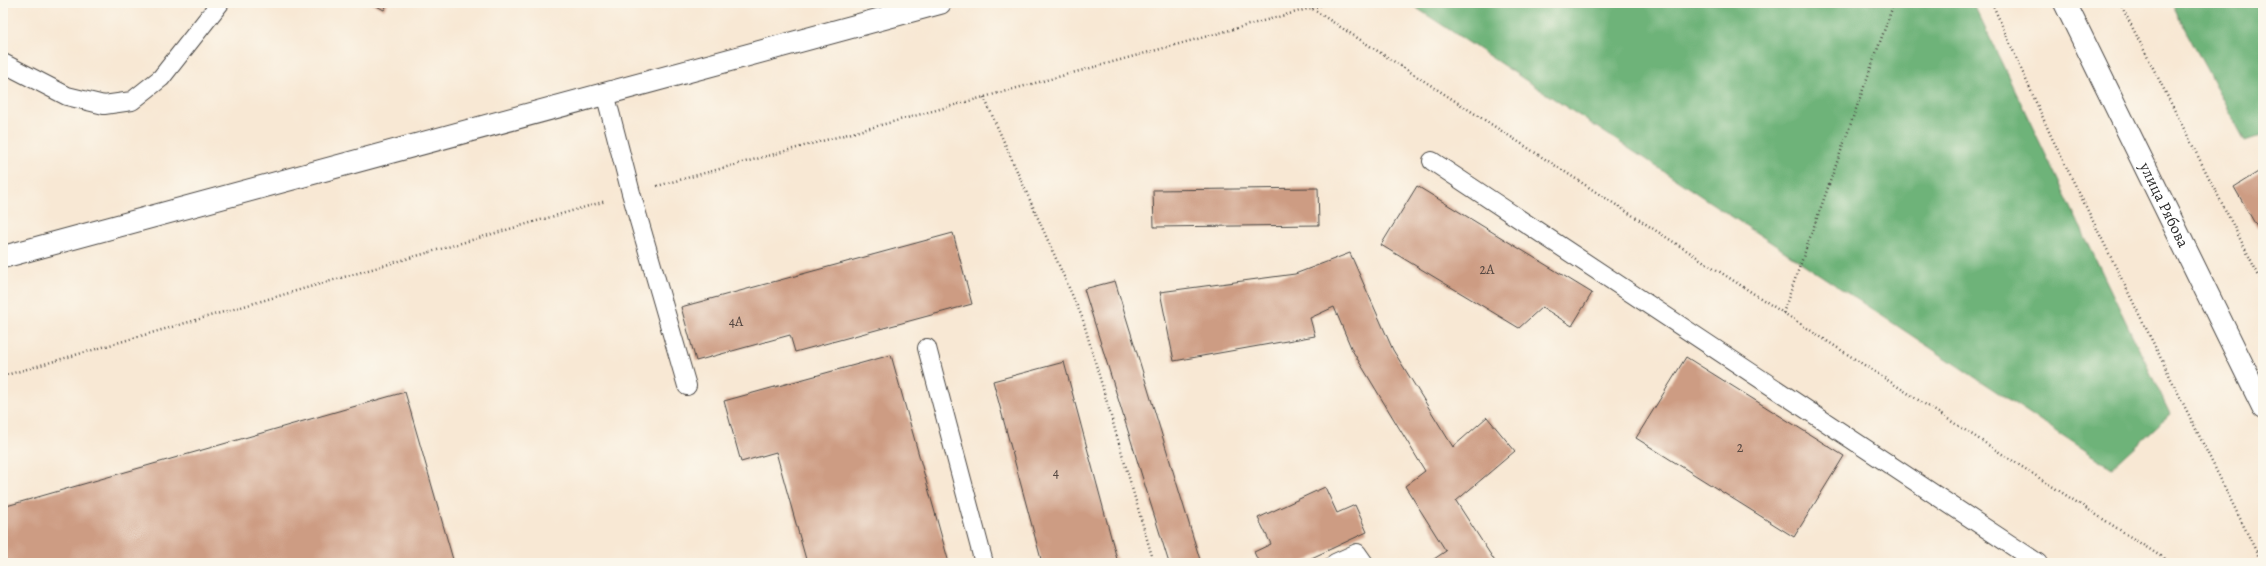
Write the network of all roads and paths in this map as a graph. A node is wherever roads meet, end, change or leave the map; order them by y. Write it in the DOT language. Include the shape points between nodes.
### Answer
graph roads {
  1 [pos="220,3"];
  2 [pos="940,3"];
  3 [pos="1328,3"];
  4 [pos="1894,3"];
  5 [pos="1992,3"];
  6 [pos="2065,3"];
  7 [pos="2120,3"];
  8 [pos="1311,8"];
  9 [pos="3,63"];
  10 [pos="605,93"];
  11 [pos="984,97"];
  12 [pos="1432,161"];
  13 [pos="631,193"];
  14 [pos="3,256"];
  15 [pos="2263,284"];
  16 [pos="1783,312"];
  17 [pos="927,348"];
  18 [pos="3,376"];
  19 [pos="688,386"];
  20 [pos="2263,407"];
  21 [pos="984,563"];
  22 [pos="1154,563"];
  23 [pos="1335,563"];
  24 [pos="1364,563"];
  25 [pos="2038,563"];
  26 [pos="2171,563"];
  27 [pos="2262,563"];
  1 -- 9 [label="lane" via="161,78 132,102 104,105 67,96"];
  2 -- 10 [label="street"];
  3 -- 8 [label="path"];
  4 -- 16 [label="path"];
  5 -- 27 [label="path" via="2050,136"];
  6 -- 20 [label="street, улица Рябова"];
  7 -- 15 [label="path"];
  8 -- 11 [label="path"];
  8 -- 16 [label="path"];
  10 -- 13 [label="lane"];
  10 -- 14 [label="street"];
  11 -- 13 [label="path"];
  11 -- 22 [label="path" via="1082,317"];
  12 -- 25 [label="lane"];
  13 -- 18 [label="path"];
  13 -- 19 [label="lane"];
  16 -- 26 [label="path"];
  17 -- 21 [label="lane"];
  23 -- 24 [label="lane" via="1357,553"];
}
